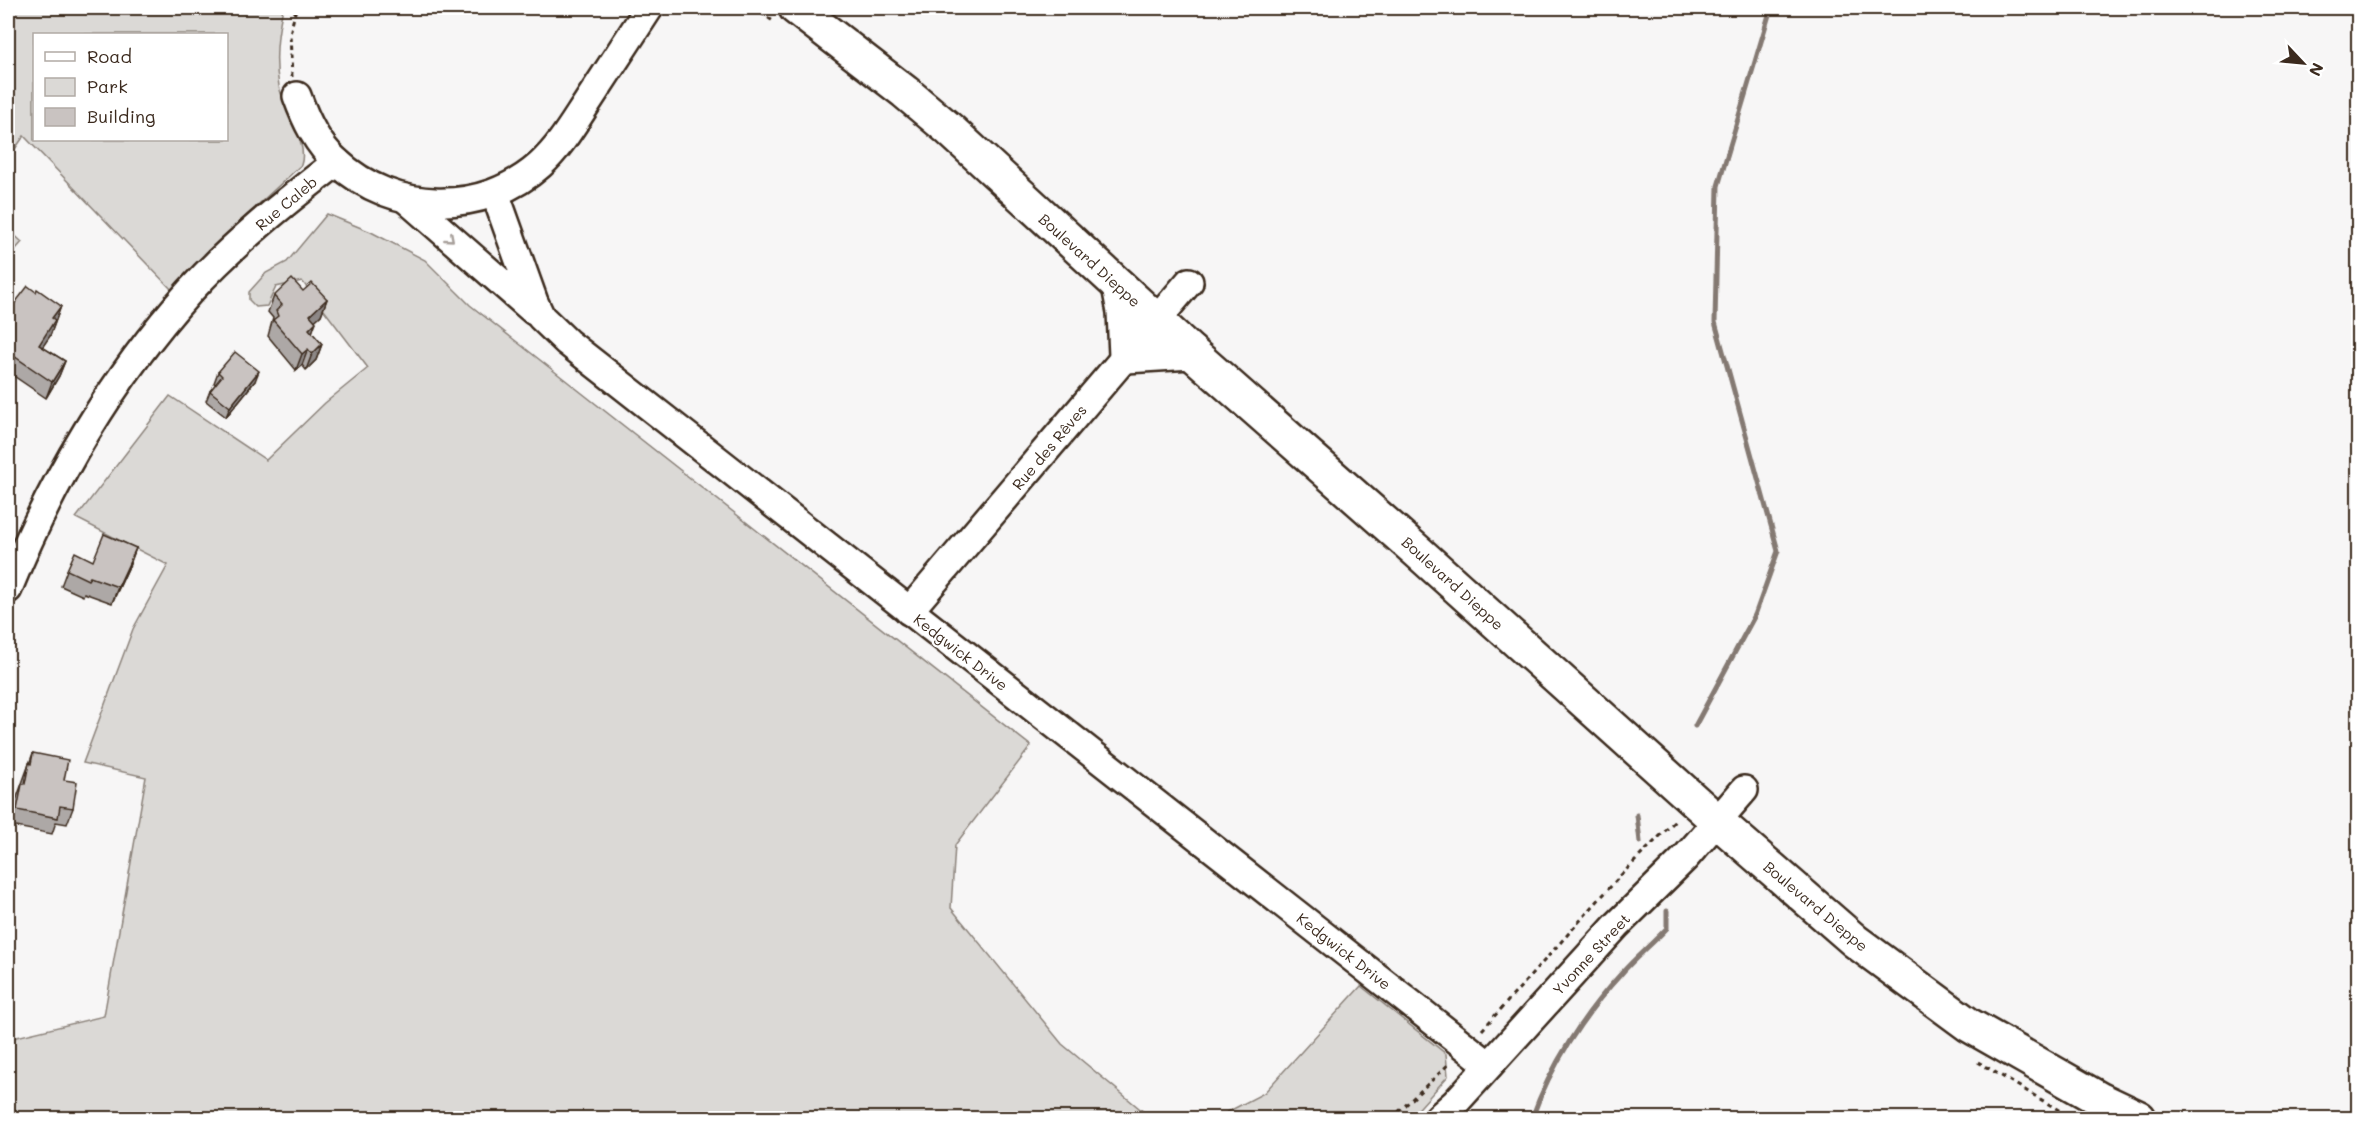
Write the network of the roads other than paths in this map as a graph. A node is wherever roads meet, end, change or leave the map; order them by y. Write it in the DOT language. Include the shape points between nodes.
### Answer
graph roads {
  1 [pos="649,8"];
  2 [pos="796,8"];
  3 [pos="297,96"];
  4 [pos="337,162"];
  5 [pos="495,192"];
  6 [pos="406,199"];
  7 [pos="1189,282"];
  8 [pos="1119,286"];
  9 [pos="541,317"];
  10 [pos="1157,320"];
  11 [pos="1191,352"];
  12 [pos="1126,356"];
  13 [pos="8,589"];
  14 [pos="909,611"];
  15 [pos="1744,789"];
  16 [pos="1717,821"];
  17 [pos="1488,1065"];
  18 [pos="1438,1119"];
  19 [pos="2139,1119"];
  1 -- 5 [label="street" via="557,146 526,177"];
  2 -- 8 [label="main road, Boulevard Dieppe" via="949,129"];
  3 -- 4 [label="street" via="314,135"];
  4 -- 6 [label="street" via="367,183"];
  4 -- 13 [label="street, Rue Caleb" via="245,238 190,291 148,343 68,464 31,534"];
  5 -- 6 [label="street" via="448,202"];
  5 -- 9 [label="street, Kedgwick Drive"];
  6 -- 9 [label="street, one-way"];
  7 -- 10 [label="street, Rue des Rêves"];
  8 -- 10 [label="main road, Boulevard Dieppe"];
  8 -- 12 [label="main road"];
  9 -- 14 [label="street, Kedgwick Drive" via="585,357"];
  10 -- 11 [label="main road, Boulevard Dieppe"];
  10 -- 12 [label="street, Rue des Rêves"];
  11 -- 12 [label="main road"];
  11 -- 16 [label="main road, Boulevard Dieppe"];
  12 -- 14 [label="street, Rue des Rêves"];
  14 -- 17 [label="street, Kedgwick Drive"];
  15 -- 16 [label="street, Yvonne Street"];
  16 -- 17 [label="street, Yvonne Street"];
  16 -- 19 [label="main road, Boulevard Dieppe" via="1855,941 1969,1025"];
  17 -- 18 [label="street, Yvonne Street"];
}
